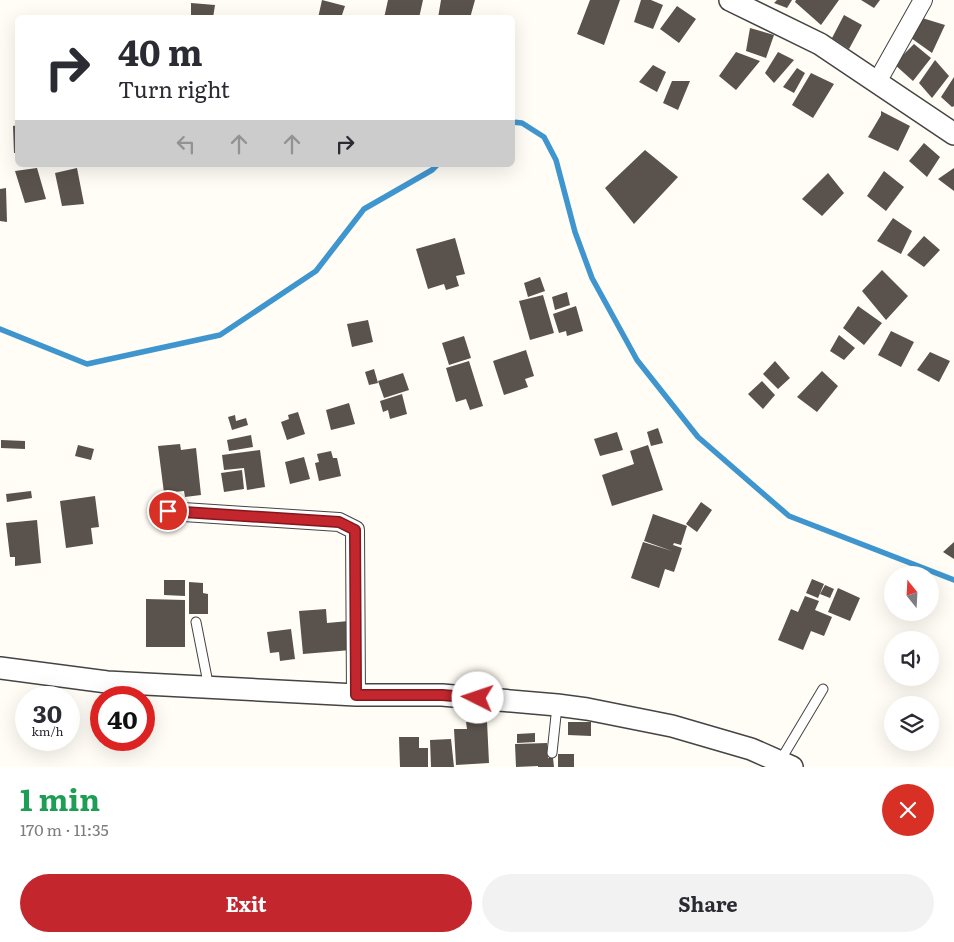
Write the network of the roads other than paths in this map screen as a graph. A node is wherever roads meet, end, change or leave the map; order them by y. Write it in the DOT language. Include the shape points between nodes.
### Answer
graph roads {
  1 [pos="730,0"];
  2 [pos="923,0"];
  3 [pos="877,82"];
  4 [pos="954,134"];
  5 [pos="168,511"];
  6 [pos="196,622"];
  7 [pos="0,668"];
  8 [pos="209,688"];
  9 [pos="823,689"];
  10 [pos="356,695"];
  11 [pos="557,705"];
  12 [pos="552,753"];
  13 [pos="786,764"];
  1 -- 3 [label="street" via="820,44"];
  2 -- 3 [label="street"];
  3 -- 4 [label="street"];
  5 -- 10 [label="street" via="339,522 355,530"];
  6 -- 8 [label="lane"];
  7 -- 8 [label="street" via="107,682"];
  8 -- 10 [label="street"];
  9 -- 13 [label="lane"];
  10 -- 11 [label="street" via="442,695"];
  11 -- 12 [label="lane"];
  11 -- 13 [label="street" via="672,726 751,749"];
}
